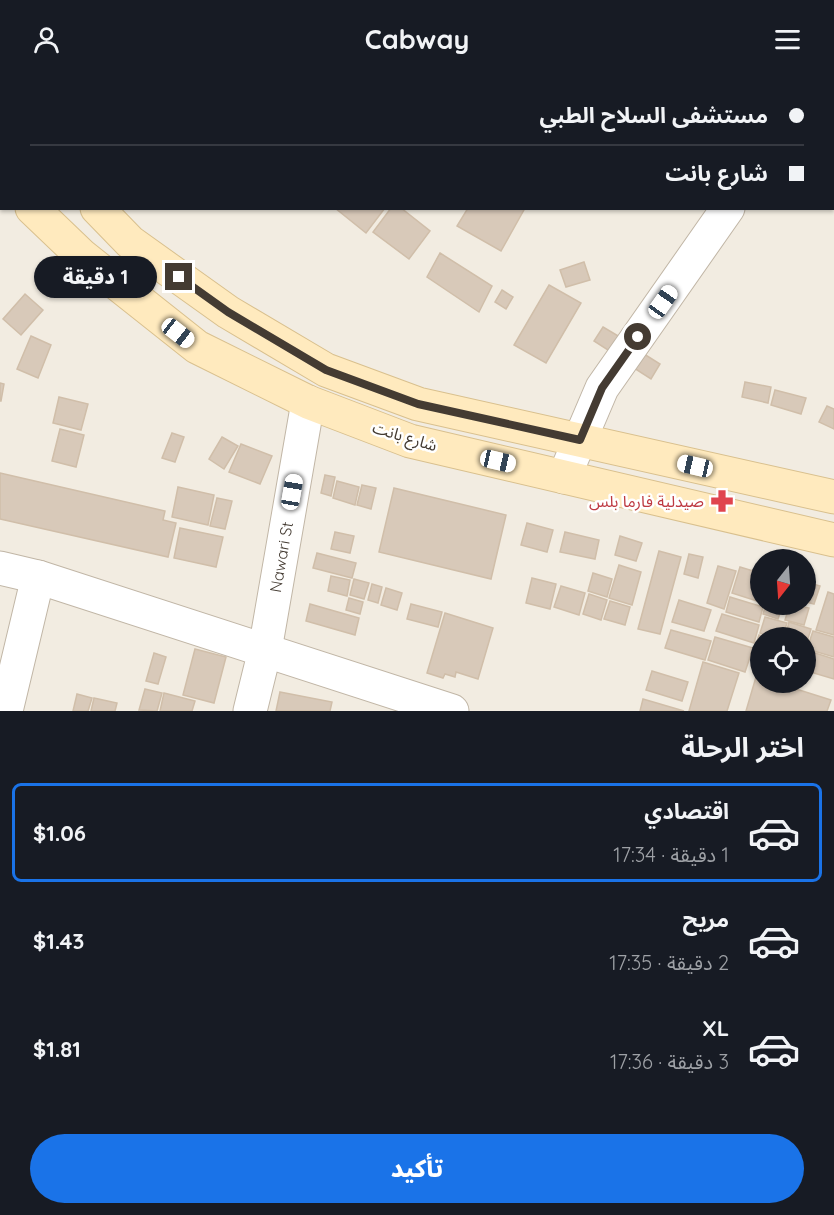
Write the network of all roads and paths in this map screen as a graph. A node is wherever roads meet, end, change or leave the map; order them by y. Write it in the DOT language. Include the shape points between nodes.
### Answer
graph roads {
  1 [pos="35,210"];
  2 [pos="99,210"];
  3 [pos="727,210"];
  4 [pos="308,402"];
  5 [pos="580,440"];
  6 [pos="564,477"];
  7 [pos="834,497"];
  8 [pos="834,540"];
  9 [pos="0,568"];
  10 [pos="39,577"];
  11 [pos="265,650"];
  12 [pos="6,711"];
  13 [pos="250,711"];
  14 [pos="452,711"];
  1 -- 4 [label="main road, شارع بانت" via="81,255 197,347"];
  2 -- 5 [label="main road, شارع بانت" via="130,242 219,305 326,370 418,404"];
  3 -- 5 [label="street" via="602,388"];
  4 -- 6 [label="main road, شارع بانت" via="410,441"];
  4 -- 11 [label="street, Nawari St"];
  5 -- 6 [label="street"];
  5 -- 7 [label="main road, شارع بانت"];
  6 -- 8 [label="main road, شارع بانت"];
  9 -- 10 [label="street"];
  10 -- 11 [label="street"];
  10 -- 12 [label="street"];
  11 -- 13 [label="street, Nawari St"];
  11 -- 14 [label="street"];
}
